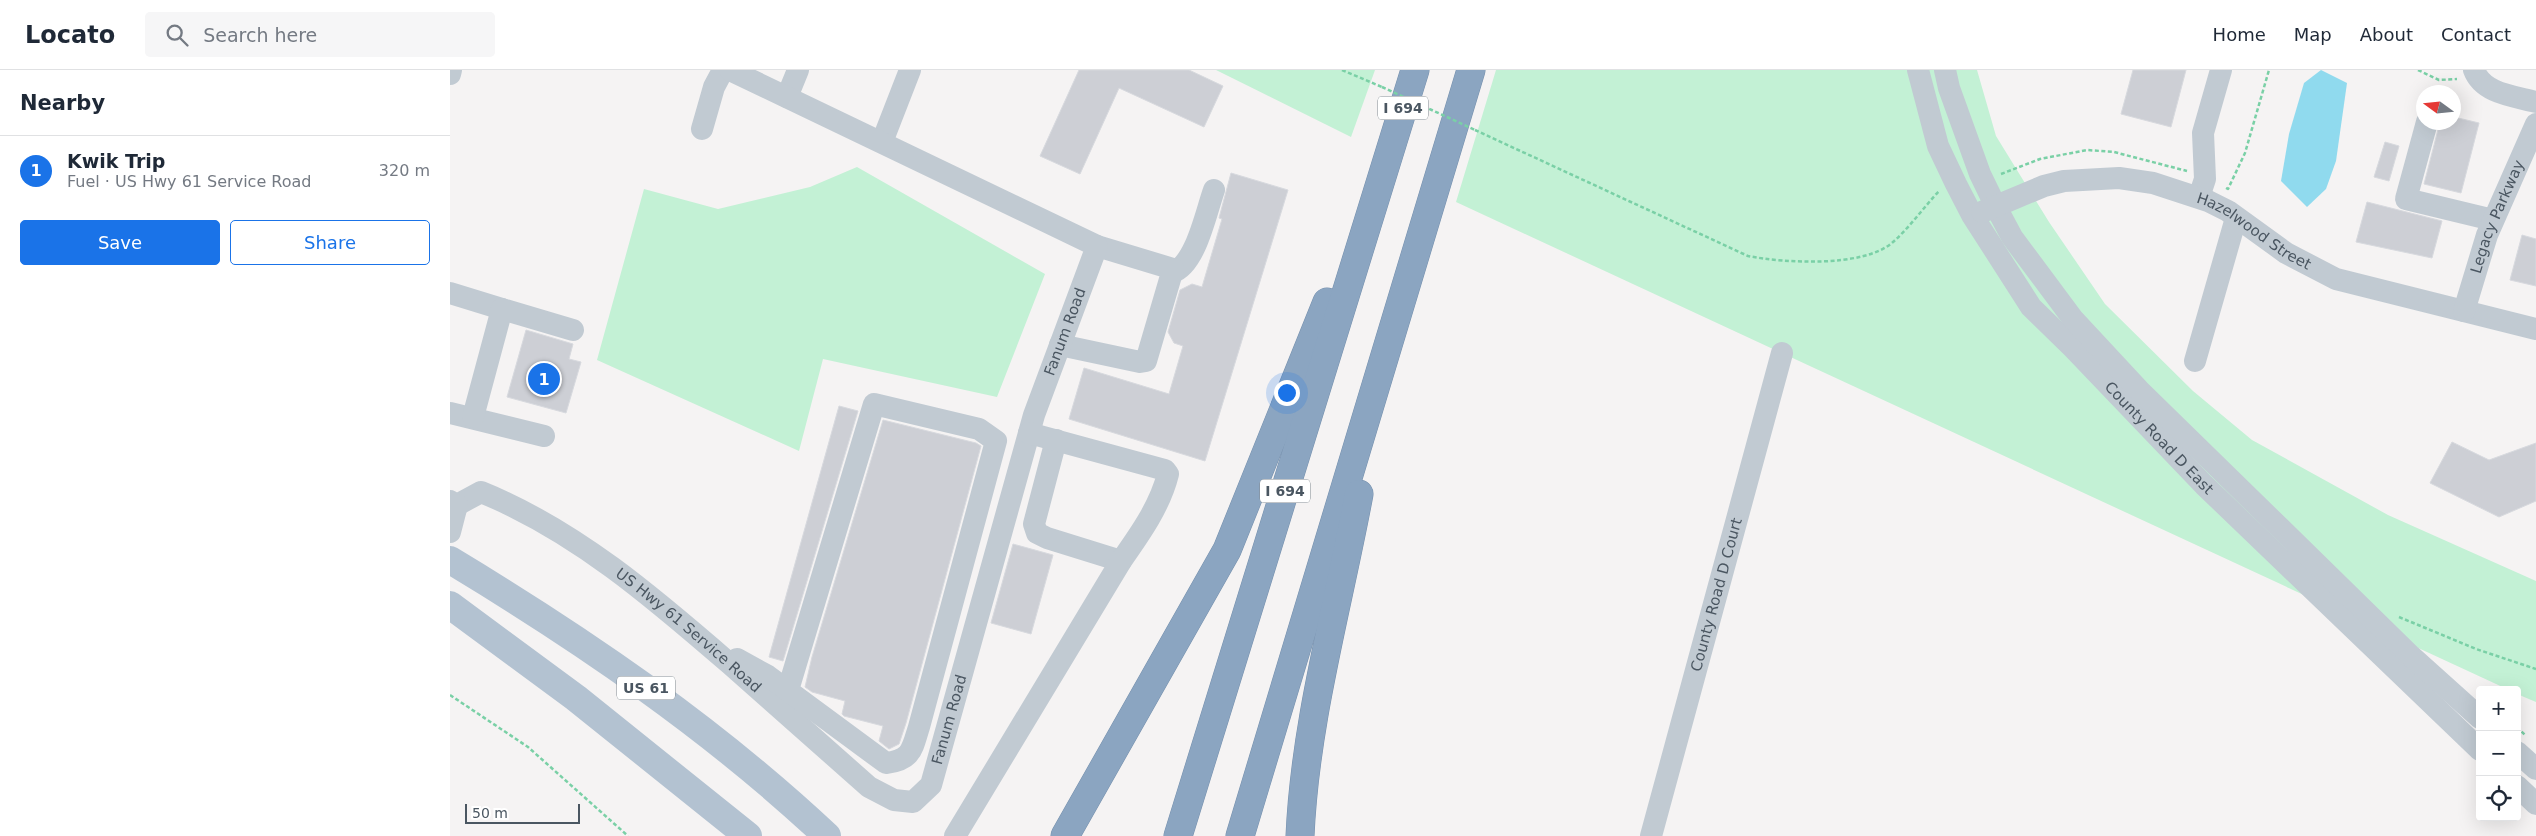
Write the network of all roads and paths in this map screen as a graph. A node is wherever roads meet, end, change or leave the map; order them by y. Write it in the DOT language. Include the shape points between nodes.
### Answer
graph roads {
  1 [pos="451,70"];
  2 [pos="724,70"];
  3 [pos="730,70"];
  4 [pos="798,70"];
  5 [pos="910,70"];
  6 [pos="1342,70"];
  7 [pos="1415,70"];
  8 [pos="1471,70"];
  9 [pos="1918,70"];
  10 [pos="1945,70"];
  11 [pos="2221,70"];
  12 [pos="2269,70"];
  13 [pos="2418,70"];
  14 [pos="2474,72"];
  15 [pos="450,74"];
  16 [pos="787,97"];
  17 [pos="2536,102"];
  18 [pos="2536,124"];
  19 [pos="702,129"];
  20 [pos="2425,130"];
  21 [pos="882,142"];
  22 [pos="1392,146"];
  23 [pos="2000,174"];
  24 [pos="2202,188"];
  25 [pos="1214,190"];
  26 [pos="1996,207"];
  27 [pos="1972,215"];
  28 [pos="2236,218"];
  29 [pos="2493,220"];
  30 [pos="1097,246"];
  31 [pos="1748,256"];
  32 [pos="1173,272"];
  33 [pos="450,293"];
  34 [pos="502,309"];
  35 [pos="2464,311"];
  36 [pos="2536,329"];
  37 [pos="573,330"];
  38 [pos="1060,345"];
  39 [pos="1386,352"];
  40 [pos="1782,353"];
  41 [pos="2195,361"];
  42 [pos="450,413"];
  43 [pos="473,417"];
  44 [pos="1029,433"];
  45 [pos="544,436"];
  46 [pos="1056,440"];
  47 [pos="454,503"];
  48 [pos="450,532"];
  49 [pos="450,560"];
  50 [pos="1121,561"];
  51 [pos="450,605"];
  52 [pos="709,646"];
  53 [pos="2476,648"];
  54 [pos="2536,670"];
  55 [pos="788,690"];
  56 [pos="450,695"];
  57 [pos="2476,714"];
  58 [pos="2476,746"];
  59 [pos="2521,756"];
  60 [pos="2536,769"];
  61 [pos="2521,790"];
  62 [pos="913,802"];
  63 [pos="2536,804"];
  64 [pos="628,836"];
  65 [pos="748,836"];
  66 [pos="827,836"];
  67 [pos="955,836"];
  68 [pos="1065,836"];
  69 [pos="1178,836"];
  70 [pos="1240,836"];
  71 [pos="1300,836"];
  72 [pos="1651,836"];
  1 -- 15 [label="street"];
  2 -- 19 [label="street" via="714,87"];
  3 -- 16 [label="street"];
  4 -- 16 [label="street"];
  5 -- 21 [label="street"];
  6 -- 31 [label="path, bridge"];
  7 -- 22 [label="highway, I 694"];
  8 -- 39 [label="highway"];
  9 -- 27 [label="street, County Road D East" via="1938,146"];
  10 -- 26 [label="street, County Road D East" via="1948,88 1980,174"];
  11 -- 24 [label="street" via="2204,133"];
  12 -- 24 [label="path" via="2245,152 2228,189"];
  13 -- 14 [label="path" via="2439,80"];
  14 -- 17 [label="street" via="2487,88"];
  16 -- 21 [label="street"];
  18 -- 29 [label="street, Legacy Parkway"];
  20 -- 29 [label="street" via="2406,199"];
  21 -- 30 [label="street"];
  22 -- 68 [label="highway" via="1227,550"];
  22 -- 69 [label="highway, I 694"];
  23 -- 24 [label="path" via="2040,159 2087,150 2114,152 2181,168"];
  24 -- 26 [label="street, Hazelwood Street" via="2119,178 2085,178 2044,186"];
  24 -- 28 [label="street, Hazelwood Street"];
  25 -- 32 [label="street" via="1190,257 1182,268"];
  26 -- 27 [label="street, Hazelwood Street"];
  26 -- 57 [label="street, County Road D East" via="2012,237 2073,319 2126,376 2404,649"];
  27 -- 58 [label="street, County Road D East" via="2031,308 2204,485"];
  28 -- 35 [label="street, Hazelwood Street" via="2286,253 2336,279"];
  28 -- 41 [label="street"];
  29 -- 35 [label="street, Legacy Parkway"];
  30 -- 32 [label="street" via="1170,267"];
  30 -- 38 [label="street, Fanum Road"];
  32 -- 38 [label="street" via="1146,361"];
  33 -- 34 [label="street"];
  34 -- 37 [label="street"];
  34 -- 43 [label="street"];
  35 -- 36 [label="street, Hazelwood Street"];
  38 -- 44 [label="street, Fanum Road"];
  39 -- 70 [label="highway"];
  39 -- 71 [label="highway" via="1320,689"];
  40 -- 72 [label="street, County Road D Court"];
  42 -- 43 [label="street"];
  43 -- 45 [label="street"];
  44 -- 46 [label="street"];
  44 -- 62 [label="street, Fanum Road" via="931,785"];
  46 -- 50 [label="street" via="1034,524 1037,532"];
  46 -- 50 [label="street" via="1165,470 1168,474 1144,528"];
  47 -- 48 [label="street"];
  47 -- 52 [label="street, US Hwy 61 Service Road" via="481,492 512,504 568,537 654,597"];
  49 -- 66 [label="main road, US 61" via="573,637 638,683 740,762"];
  50 -- 67 [label="street"];
  51 -- 65 [label="main road" via="576,698"];
  52 -- 55 [label="street" via="754,667"];
  52 -- 62 [label="street, US Hwy 61 Service Road" via="869,787 894,800"];
  53 -- 54 [label="path"];
  55 -- 55 [label="street" via="886,763 900,762 911,752 996,441 980,429 874,404"];
  56 -- 64 [label="path" via="528,747"];
  59 -- 60 [label="street"];
  61 -- 63 [label="street"];
}
